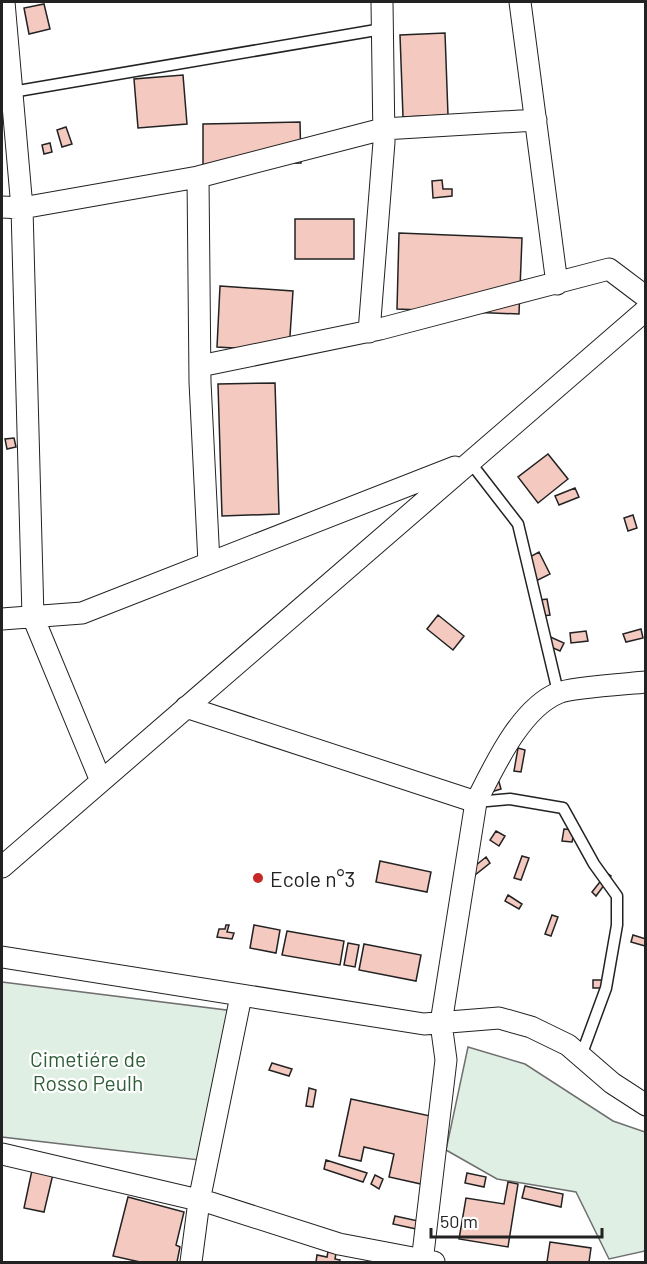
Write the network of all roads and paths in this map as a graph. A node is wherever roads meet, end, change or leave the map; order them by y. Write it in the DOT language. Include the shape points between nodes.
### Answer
graph roads {
  1 [pos="4,2"];
  2 [pos="382,2"];
  3 [pos="520,2"];
  4 [pos="382,29"];
  5 [pos="12,92"];
  6 [pos="536,120"];
  7 [pos="383,129"];
  8 [pos="198,177"];
  9 [pos="12,207"];
  10 [pos="557,284"];
  11 [pos="645,297"];
  12 [pos="645,310"];
  13 [pos="369,332"];
  14 [pos="200,366"];
  15 [pos="470,462"];
  16 [pos="209,563"];
  17 [pos="33,617"];
  18 [pos="2,620"];
  19 [pos="645,682"];
  20 [pos="558,692"];
  21 [pos="186,707"];
  22 [pos="101,781"];
  23 [pos="476,802"];
  24 [pos="2,867"];
  25 [pos="2,957"];
  26 [pos="241,996"];
  27 [pos="441,1023"];
  28 [pos="581,1056"];
  29 [pos="645,1105"];
  30 [pos="2,1154"];
  31 [pos="199,1201"];
  32 [pos="426,1262"];
  33 [pos="191,1263"];
  1 -- 5 [label="street"];
  2 -- 4 [label="street"];
  3 -- 6 [label="street"];
  4 -- 5 [label="lane"];
  4 -- 7 [label="street"];
  5 -- 9 [label="street"];
  6 -- 7 [label="street"];
  6 -- 10 [label="street"];
  7 -- 8 [label="street"];
  7 -- 13 [label="street"];
  8 -- 9 [label="street"];
  8 -- 14 [label="street"];
  9 -- 17 [label="street"];
  10 -- 11 [label="street" via="609,269"];
  10 -- 13 [label="street"];
  12 -- 15 [label="street"];
  13 -- 14 [label="street"];
  14 -- 16 [label="street"];
  15 -- 16 [label="street"];
  15 -- 20 [label="lane" via="518,524"];
  15 -- 21 [label="street"];
  16 -- 17 [label="street" via="82,613"];
  17 -- 18 [label="street"];
  17 -- 22 [label="street"];
  19 -- 20 [label="street"];
  20 -- 23 [label="street" via="526,718 505,747"];
  21 -- 22 [label="street"];
  21 -- 23 [label="street"];
  22 -- 24 [label="street"];
  23 -- 27 [label="street"];
  23 -- 28 [label="lane" via="510,799 563,808 616,896 617,925 606,988"];
  25 -- 26 [label="street"];
  26 -- 27 [label="street" via="424,1024"];
  26 -- 31 [label="street"];
  27 -- 28 [label="street" via="499,1018 531,1027"];
  27 -- 32 [label="street" via="446,1060"];
  28 -- 29 [label="street"];
  30 -- 31 [label="street"];
  31 -- 32 [label="street" via="339,1244"];
  31 -- 33 [label="street"];
}
